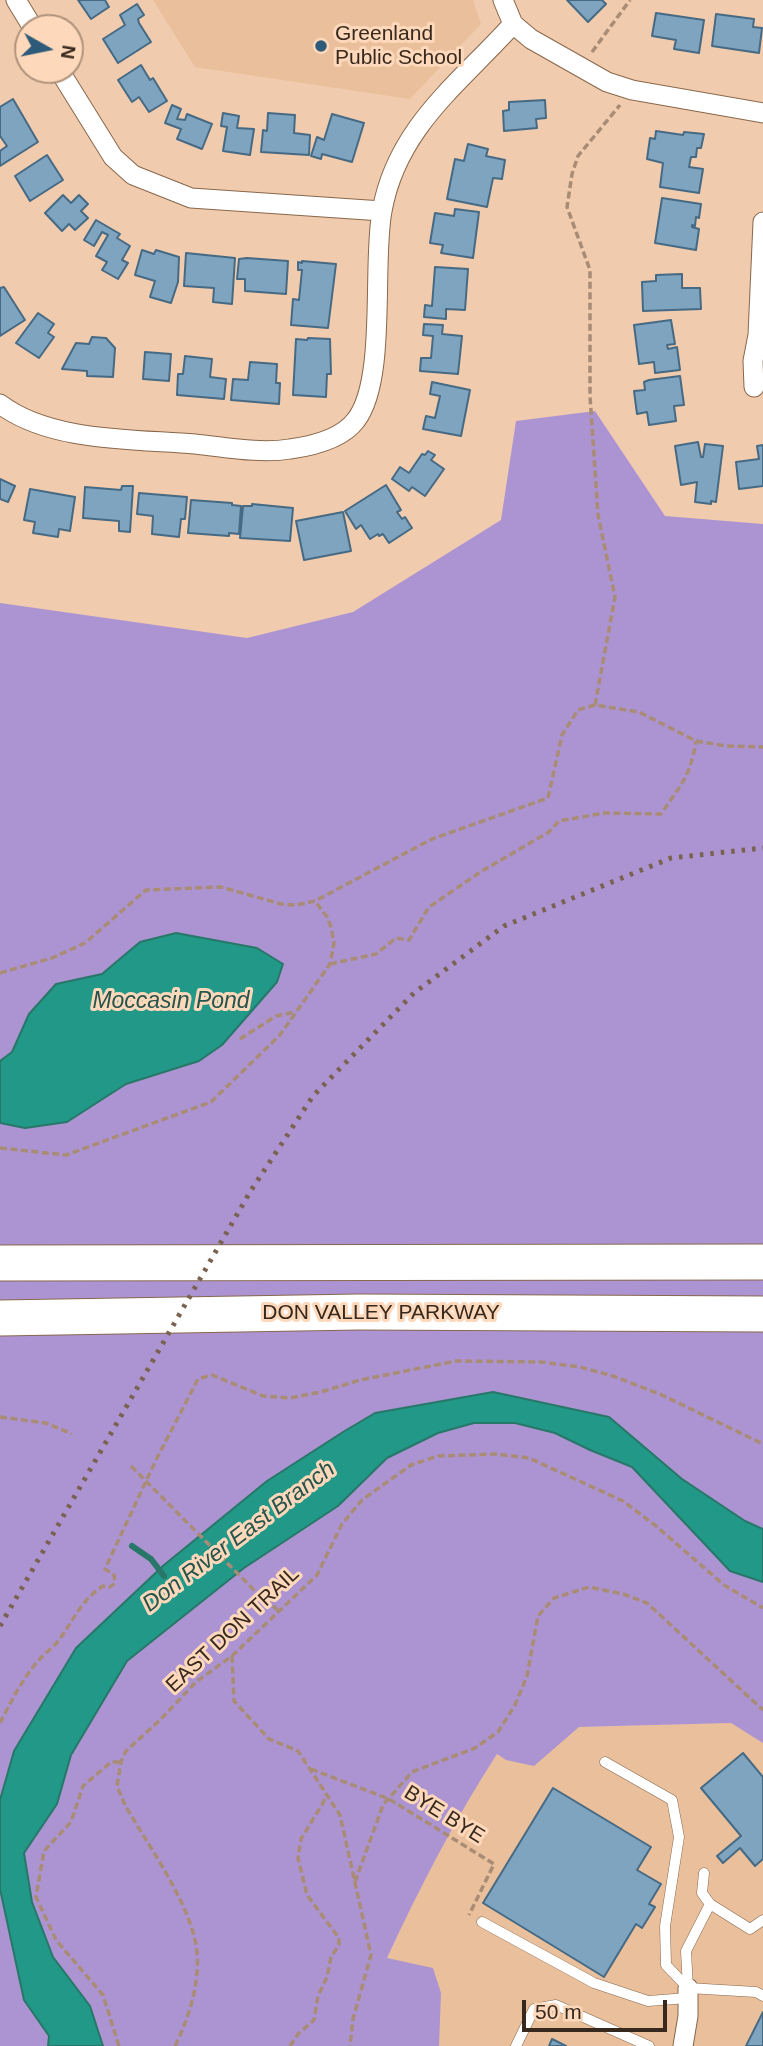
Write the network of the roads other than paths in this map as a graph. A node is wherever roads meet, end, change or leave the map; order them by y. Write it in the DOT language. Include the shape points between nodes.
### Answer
graph roads {
  1 [pos="503,0"];
  2 [pos="513,24"];
  3 [pos="69,84"];
  4 [pos="763,113"];
  5 [pos="382,211"];
  6 [pos="763,222"];
  7 [pos="754,387"];
  8 [pos="0,404"];
  9 [pos="754,1259"];
  10 [pos="0,1263"];
  11 [pos="763,1314"];
  12 [pos="0,1318"];
  13 [pos="605,1762"];
  14 [pos="704,1873"];
  15 [pos="710,1905"];
  16 [pos="763,1920"];
  17 [pos="482,1923"];
  18 [pos="761,1991"];
  19 [pos="688,1993"];
  20 [pos="516,2046"];
  21 [pos="649,2046"];
  22 [pos="683,2046"];
  1 -- 2 [label="street"];
  2 -- 4 [label="street" via="607,82"];
  2 -- 5 [label="street" via="410,136"];
  3 -- 5 [label="street" via="113,157 133,175 191,198"];
  5 -- 8 [label="street" via="372,384 356,420 342,433 289,450 256,450 52,428 16,416"];
  6 -- 7 [label="street"];
  9 -- 10 [label="highway"];
  11 -- 12 [label="highway, DON VALLEY PARKWAY" via="359,1312"];
  13 -- 19 [label="lane" via="672,1800 679,1837 665,1926 666,1965"];
  14 -- 15 [label="lane" via="702,1893"];
  15 -- 16 [label="lane" via="750,1929"];
  15 -- 19 [label="lane" via="686,1951"];
  17 -- 19 [label="lane" via="594,1983 648,2001"];
  18 -- 19 [label="lane"];
  19 -- 22 [label="street"];
  20 -- 21 [label="lane" via="534,2009 556,2005"];
}
